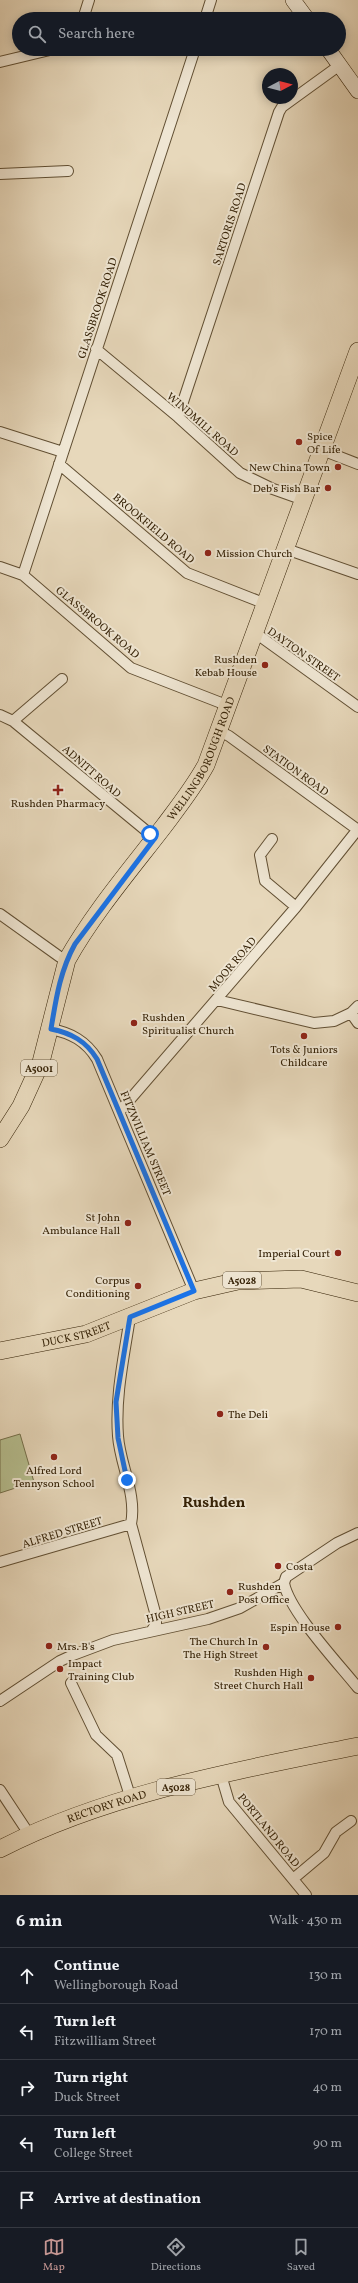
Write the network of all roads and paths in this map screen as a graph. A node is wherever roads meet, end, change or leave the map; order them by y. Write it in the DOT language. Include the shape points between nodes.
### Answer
graph roads {
  1 [pos="89,0"];
  2 [pos="211,0"];
  3 [pos="293,0"];
  4 [pos="85,12"];
  5 [pos="207,12"];
  6 [pos="302,12"];
  7 [pos="25,56"];
  8 [pos="193,56"];
  9 [pos="333,56"];
  10 [pos="0,62"];
  11 [pos="340,65"];
  12 [pos="358,91"];
  13 [pos="68,171"];
  14 [pos="0,174"];
  15 [pos="96,349"];
  16 [pos="358,352"];
  17 [pos="178,417"];
  18 [pos="0,432"];
  19 [pos="322,450"];
  20 [pos="63,452"];
  21 [pos="59,464"];
  22 [pos="358,464"];
  23 [pos="304,500"];
  24 [pos="286,549"];
  25 [pos="0,567"];
  26 [pos="23,574"];
  27 [pos="358,574"];
  28 [pos="266,604"];
  29 [pos="254,635"];
  30 [pos="62,679"];
  31 [pos="229,706"];
  32 [pos="358,707"];
  33 [pos="0,715"];
  34 [pos="13,721"];
  35 [pos="219,732"];
  36 [pos="358,830"];
  37 [pos="155,838"];
  38 [pos="272,840"];
  39 [pos="296,907"];
  40 [pos="0,914"];
  41 [pos="67,960"];
  42 [pos="217,1000"];
  43 [pos="355,1009"];
  44 [pos="358,1023"];
  45 [pos="51,1029"];
  46 [pos="120,1112"];
  47 [pos="2,1130"];
  48 [pos="194,1291"];
  49 [pos="358,1293"];
  50 [pos="130,1317"];
  51 [pos="0,1351"];
  52 [pos="131,1524"];
  53 [pos="358,1533"];
  54 [pos="0,1562"];
  55 [pos="284,1583"];
  56 [pos="152,1630"];
  57 [pos="71,1683"];
  58 [pos="358,1688"];
  59 [pos="0,1701"];
  60 [pos="358,1746"];
  61 [pos="221,1776"];
  62 [pos="0,1790"];
  63 [pos="131,1799"];
  64 [pos="351,1821"];
  65 [pos="29,1834"];
  66 [pos="0,1849"];
  67 [pos="293,1879"];
  68 [pos="306,1895"];
  1 -- 4 [label="street"];
  2 -- 5 [label="street"];
  3 -- 6 [label="main road"];
  7 -- 10 [label="street"];
  8 -- 15 [label="street, GLASSBROOK ROAD"];
  9 -- 11 [label="main road"];
  11 -- 12 [label="main road"];
  11 -- 17 [label="street, SARTORIS ROAD" via="279,112"];
  13 -- 14 [label="street"];
  15 -- 17 [label="street, WINDMILL ROAD"];
  15 -- 20 [label="street, GLASSBROOK ROAD"];
  16 -- 19 [label="main road, WELLINGBOROUGH ROAD / A5001"];
  17 -- 23 [label="street, WINDMILL ROAD" via="240,473"];
  18 -- 20 [label="street"];
  19 -- 22 [label="street"];
  19 -- 23 [label="main road, WELLINGBOROUGH ROAD / A5001"];
  20 -- 21 [label="street, GLASSBROOK ROAD"];
  21 -- 26 [label="street, GLASSBROOK ROAD"];
  21 -- 28 [label="street, BROOKFIELD ROAD" via="187,573"];
  23 -- 24 [label="main road, WELLINGBOROUGH ROAD / A5001"];
  24 -- 27 [label="street"];
  24 -- 28 [label="main road, WELLINGBOROUGH ROAD / A5001"];
  25 -- 26 [label="street, GLASSBROOK ROAD"];
  26 -- 31 [label="street, GLASSBROOK ROAD" via="131,668"];
  28 -- 29 [label="main road, WELLINGBOROUGH ROAD / A5001"];
  29 -- 31 [label="main road, WELLINGBOROUGH ROAD / A5001"];
  29 -- 32 [label="street, DAYTON STREET" via="261,637"];
  30 -- 34 [label="street"];
  31 -- 35 [label="main road, WELLINGBOROUGH ROAD / A5001"];
  33 -- 34 [label="street, ADNITT ROAD"];
  34 -- 37 [label="street, ADNITT ROAD"];
  35 -- 36 [label="street, STATION ROAD"];
  35 -- 37 [label="main road, WELLINGBOROUGH ROAD / A5001" via="198,780"];
  36 -- 39 [label="street, MOOR ROAD"];
  37 -- 41 [label="main road, WELLINGBOROUGH ROAD / A5001" via="93,920"];
  38 -- 39 [label="street" via="260,855 262,875 265,881"];
  39 -- 42 [label="street, MOOR ROAD"];
  40 -- 41 [label="street"];
  41 -- 45 [label="main road, WELLINGBOROUGH ROAD / A5001" via="61,977"];
  42 -- 43 [label="street" via="314,1023 334,1021"];
  42 -- 46 [label="street, MOOR ROAD"];
  43 -- 44 [label="street"];
  45 -- 46 [label="street, FITZWILLIAM STREET" via="65,1032 87,1044 97,1059"];
  45 -- 47 [label="main road, WELLINGBOROUGH ROAD / A5001" via="32,1084"];
  46 -- 48 [label="street, FITZWILLIAM STREET"];
  48 -- 49 [label="main road, DUCK STREET / A5028" via="238,1281 301,1279"];
  48 -- 50 [label="main road, DUCK STREET / A5028"];
  50 -- 51 [label="main road, DUCK STREET / A5028" via="66,1339"];
  50 -- 52 [label="street" via="116,1402 118,1438 133,1511"];
  52 -- 54 [label="street, ALFRED STREET"];
  52 -- 56 [label="street" via="154,1605 156,1624"];
  53 -- 55 [label="street, HIGH STREET" via="337,1543 286,1576"];
  55 -- 56 [label="street, HIGH STREET" via="240,1608 208,1619"];
  55 -- 58 [label="street" via="286,1594 295,1609"];
  56 -- 59 [label="street, HIGH STREET" via="113,1640 60,1660"];
  57 -- 63 [label="street" via="96,1736 117,1755"];
  60 -- 61 [label="main road, RECTORY ROAD / A5028"];
  61 -- 63 [label="main road, RECTORY ROAD / A5028"];
  61 -- 67 [label="street, PORTLAND ROAD" via="229,1802"];
  62 -- 65 [label="street"];
  63 -- 65 [label="main road, RECTORY ROAD / A5028"];
  64 -- 67 [label="street" via="336,1832 324,1853"];
  65 -- 66 [label="main road, RECTORY ROAD / A5028"];
  67 -- 68 [label="street, PORTLAND ROAD"];
}
